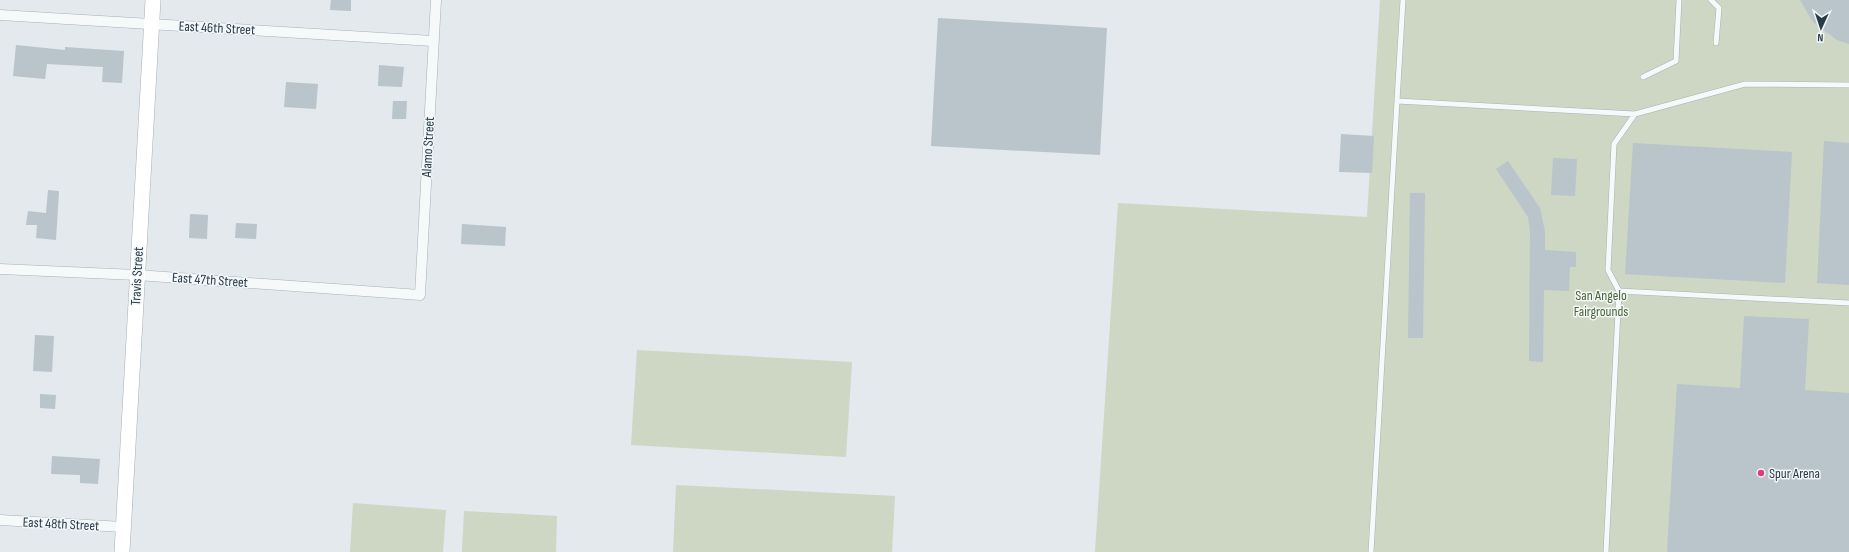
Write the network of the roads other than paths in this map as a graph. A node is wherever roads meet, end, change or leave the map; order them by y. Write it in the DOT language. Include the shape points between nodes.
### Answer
graph roads {
  1 [pos="153,0"];
  2 [pos="436,0"];
  3 [pos="1403,0"];
  4 [pos="1679,0"];
  5 [pos="1712,0"];
  6 [pos="0,15"];
  7 [pos="152,24"];
  8 [pos="433,40"];
  9 [pos="1716,43"];
  10 [pos="1643,77"];
  11 [pos="1849,85"];
  12 [pos="1397,101"];
  13 [pos="1635,114"];
  14 [pos="0,269"];
  15 [pos="137,275"];
  16 [pos="1619,291"];
  17 [pos="420,295"];
  18 [pos="1849,303"];
  19 [pos="0,520"];
  20 [pos="123,528"];
  21 [pos="122,552"];
  22 [pos="1371,552"];
  23 [pos="1606,552"];
  1 -- 7 [label="street, Travis Street"];
  2 -- 8 [label="street, Alamo Street"];
  3 -- 12 [label="lane"];
  4 -- 10 [label="lane" via="1676,61"];
  5 -- 9 [label="lane" via="1719,8"];
  6 -- 7 [label="street, East 46th Street"];
  7 -- 8 [label="street, East 46th Street"];
  7 -- 15 [label="street, Travis Street"];
  8 -- 17 [label="street, Alamo Street"];
  11 -- 13 [label="lane" via="1745,84"];
  12 -- 13 [label="lane"];
  12 -- 22 [label="lane"];
  13 -- 16 [label="lane" via="1614,144 1608,270"];
  14 -- 15 [label="street, East 47th Street"];
  15 -- 17 [label="street, East 47th Street"];
  15 -- 20 [label="street, Travis Street"];
  16 -- 18 [label="lane"];
  16 -- 23 [label="lane"];
  19 -- 20 [label="street, East 48th Street"];
  20 -- 21 [label="street, Travis Street"];
}
